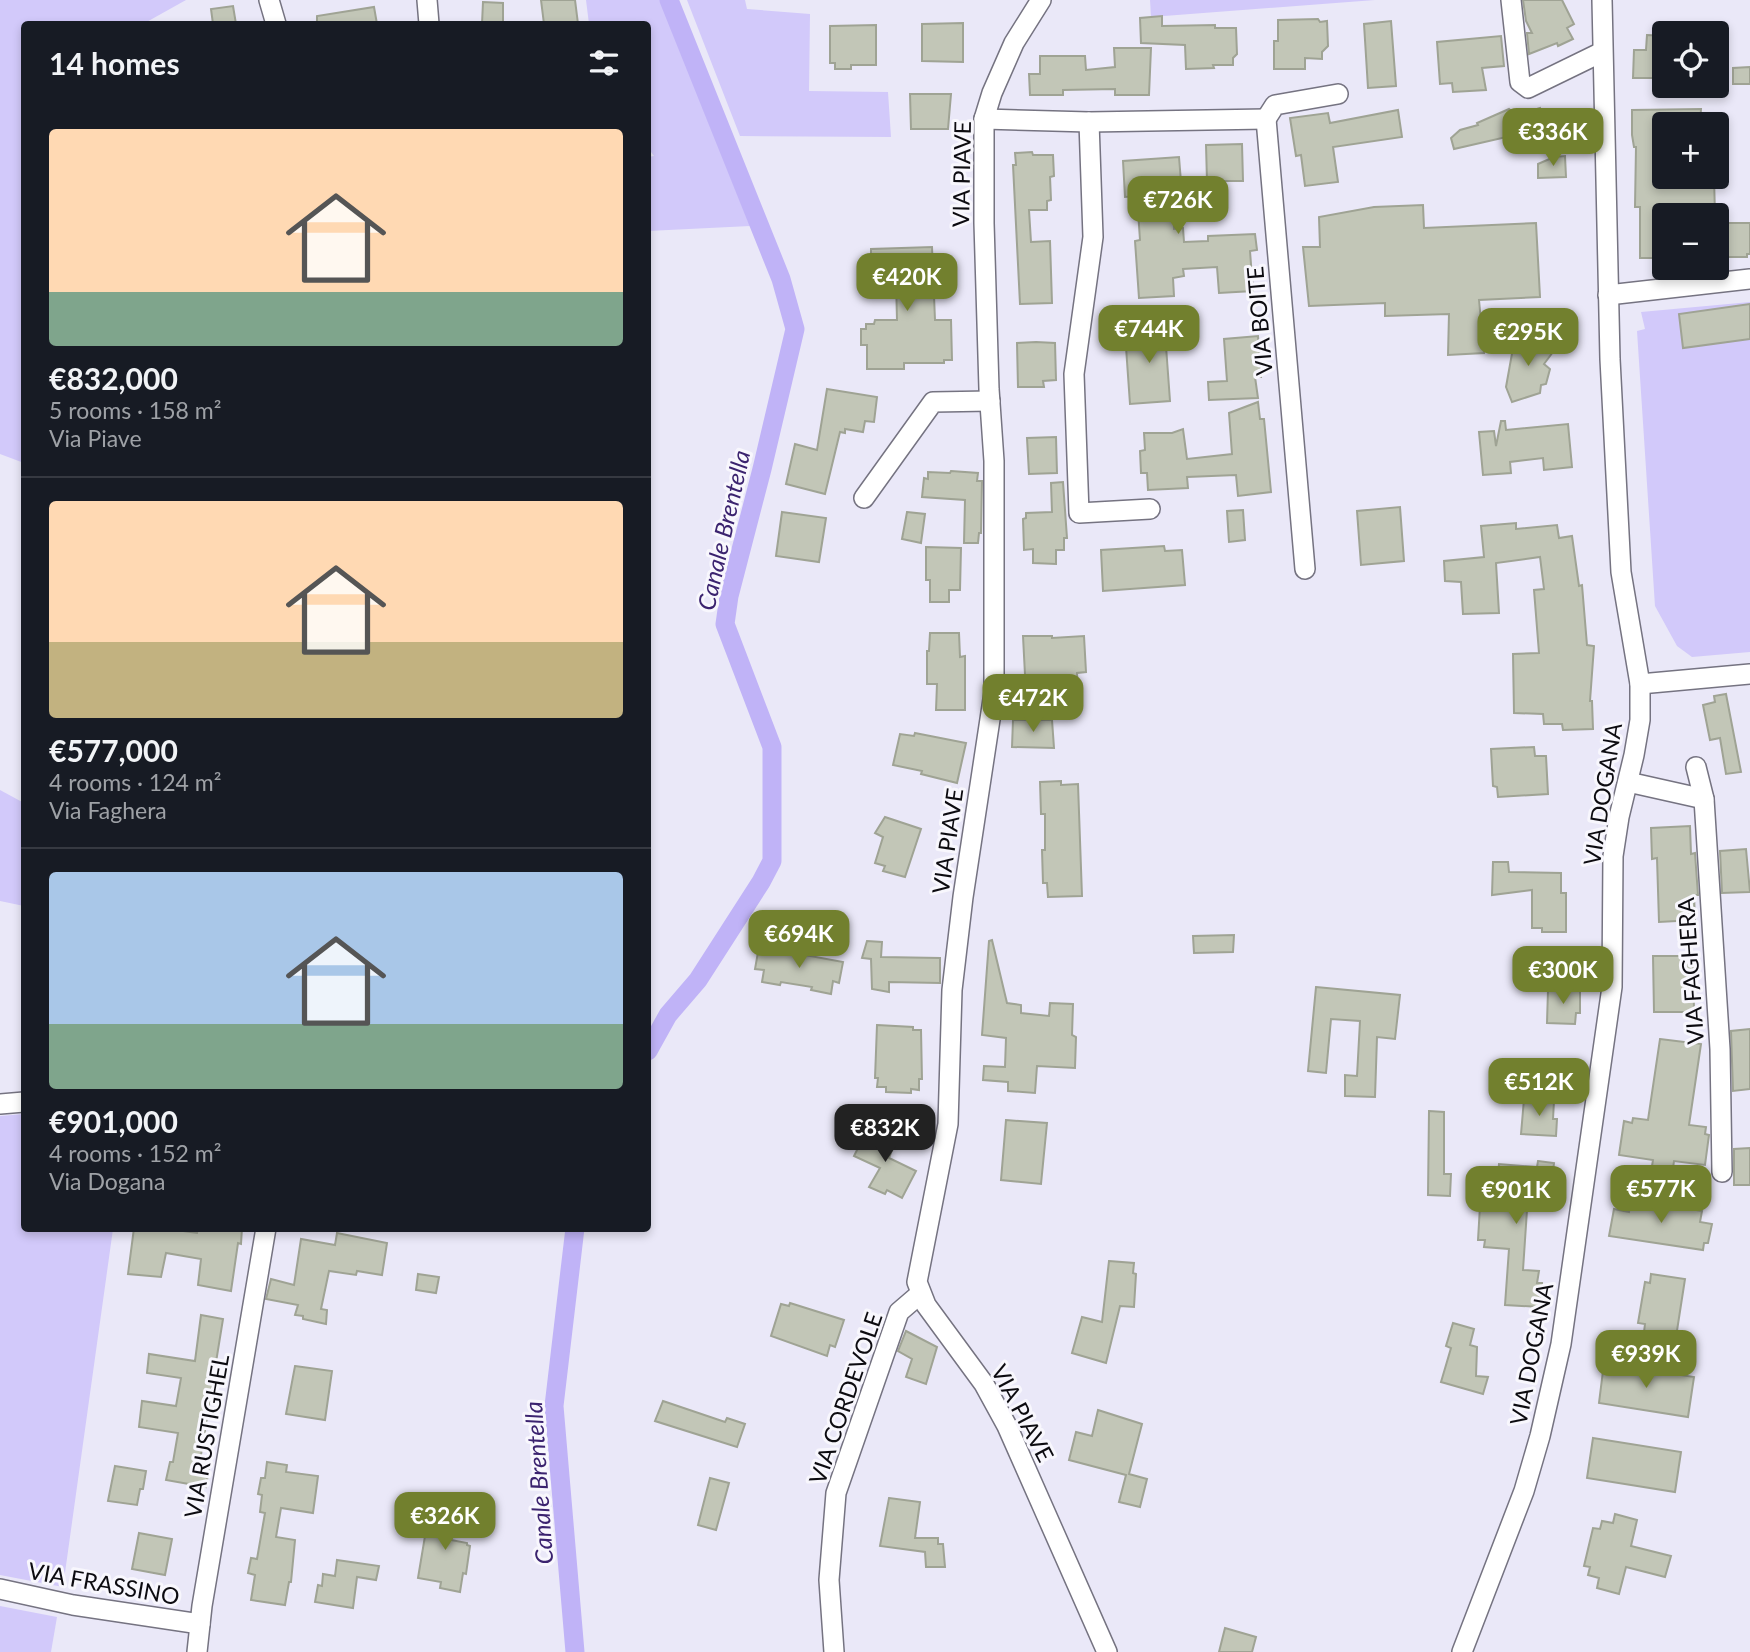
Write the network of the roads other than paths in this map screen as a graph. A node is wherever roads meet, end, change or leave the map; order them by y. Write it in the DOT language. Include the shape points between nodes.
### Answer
graph roads {
  1 [pos="269,0"];
  2 [pos="427,0"];
  3 [pos="1041,0"];
  4 [pos="1511,0"];
  5 [pos="1602,0"];
  6 [pos="275,21"];
  7 [pos="429,21"];
  8 [pos="1602,52"];
  9 [pos="1338,94"];
  10 [pos="1266,119"];
  11 [pos="984,120"];
  12 [pos="1089,122"];
  13 [pos="1750,279"];
  14 [pos="1608,295"];
  15 [pos="990,401"];
  16 [pos="864,498"];
  17 [pos="1150,509"];
  18 [pos="1305,569"];
  19 [pos="1750,674"];
  20 [pos="1640,684"];
  21 [pos="1696,767"];
  22 [pos="1628,782"];
  23 [pos="1704,799"];
  24 [pos="21,1101"];
  25 [pos="0,1104"];
  26 [pos="1722,1172"];
  27 [pos="265,1232"];
  28 [pos="920,1294"];
  29 [pos="0,1589"];
  30 [pos="200,1624"];
  31 [pos="197,1652"];
  32 [pos="834,1652"];
  33 [pos="1107,1652"];
  34 [pos="1462,1652"];
  1 -- 6 [label="street"];
  2 -- 7 [label="street"];
  3 -- 11 [label="street, VIA PIAVE" via="1014,43"];
  4 -- 8 [label="street" via="1520,82 1528,88"];
  5 -- 8 [label="street, VIA DOGANA"];
  8 -- 14 [label="street, VIA DOGANA"];
  9 -- 10 [label="street" via="1275,105"];
  10 -- 12 [label="street"];
  10 -- 18 [label="street, VIA BOITE"];
  11 -- 12 [label="street"];
  11 -- 15 [label="street, VIA PIAVE"];
  12 -- 17 [label="street" via="1093,237 1074,374 1079,513"];
  13 -- 14 [label="street"];
  14 -- 20 [label="street, VIA DOGANA" via="1620,572"];
  15 -- 16 [label="street" via="933,402"];
  15 -- 28 [label="street, VIA PIAVE" via="995,461 994,693 954,976 948,1124 918,1269"];
  19 -- 20 [label="street"];
  20 -- 22 [label="street, VIA DOGANA" via="1640,720"];
  21 -- 23 [label="street, VIA FAGHERA"];
  22 -- 23 [label="street"];
  22 -- 34 [label="street, VIA DOGANA" via="1613,856 1612,987 1561,1344 1524,1491"];
  23 -- 26 [label="street, VIA FAGHERA" via="1720,1049"];
  24 -- 25 [label="street"];
  27 -- 30 [label="street, VIA RUSTIGHEL"];
  28 -- 32 [label="street, VIA CORDEVOLE" via="899,1312 835,1493 829,1580"];
  28 -- 33 [label="street, VIA PIAVE" via="984,1384 1007,1426"];
  29 -- 30 [label="street, VIA FRASSINO"];
  30 -- 31 [label="street, VIA RUSTIGHEL"];
}
